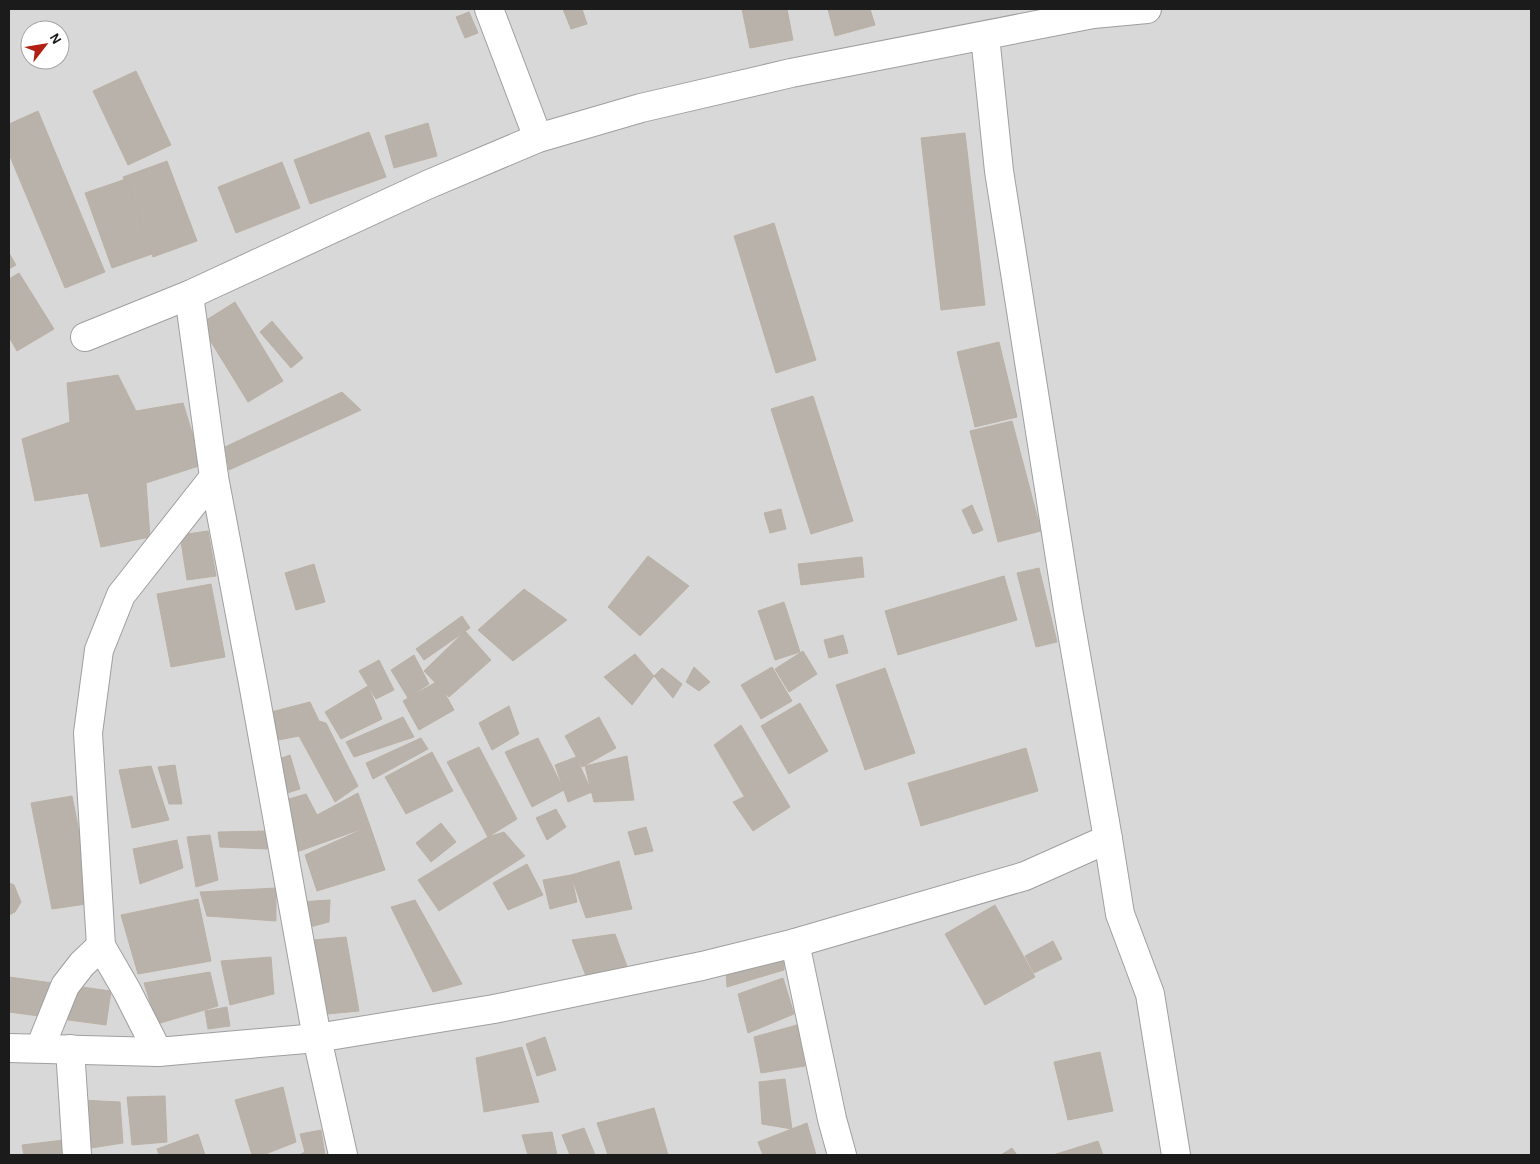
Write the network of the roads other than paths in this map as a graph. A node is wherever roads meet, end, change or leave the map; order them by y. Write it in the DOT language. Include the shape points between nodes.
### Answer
graph roads {
  1 [pos="489,9"];
  2 [pos="1147,9"];
  3 [pos="985,36"];
  4 [pos="538,138"];
  5 [pos="190,295"];
  6 [pos="85,337"];
  7 [pos="214,477"];
  8 [pos="1108,839"];
  9 [pos="795,943"];
  10 [pos="101,946"];
  11 [pos="317,1038"];
  12 [pos="9,1048"];
  13 [pos="40,1048"];
  14 [pos="70,1049"];
  15 [pos="158,1052"];
  16 [pos="77,1155"];
  17 [pos="344,1155"];
  18 [pos="842,1155"];
  19 [pos="1176,1155"];
  1 -- 4 [label="street"];
  2 -- 3 [label="street" via="1093,14"];
  3 -- 4 [label="street" via="791,73 641,108"];
  3 -- 8 [label="street" via="1003,200 1066,599"];
  4 -- 5 [label="street" via="427,185"];
  5 -- 6 [label="street"];
  5 -- 7 [label="street"];
  7 -- 10 [label="street" via="122,595 99,650 88,733"];
  7 -- 11 [label="street"];
  8 -- 9 [label="street" via="1025,876"];
  8 -- 19 [label="street" via="1120,914 1150,994"];
  9 -- 11 [label="street" via="504,1007"];
  9 -- 18 [label="street"];
  10 -- 13 [label="street" via="66,986"];
  10 -- 15 [label="street"];
  11 -- 15 [label="street"];
  11 -- 17 [label="street"];
  12 -- 13 [label="street"];
  13 -- 14 [label="street"];
  14 -- 15 [label="street"];
  14 -- 16 [label="street"];
}
